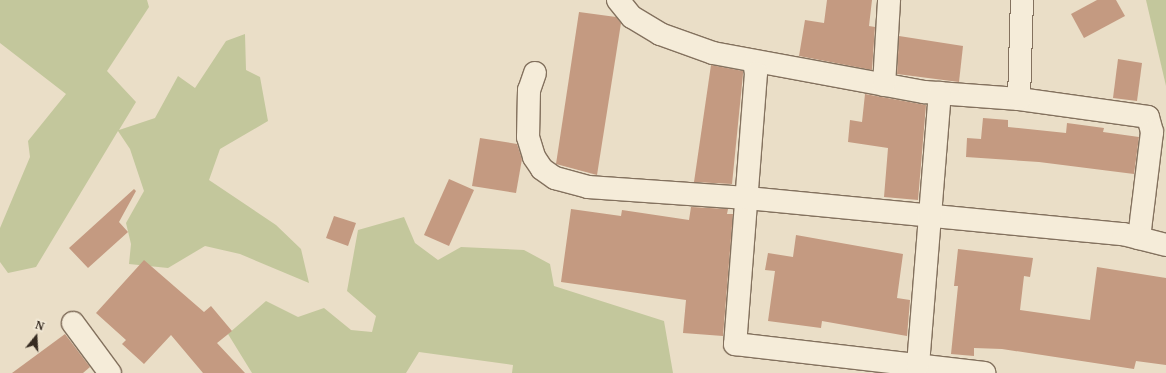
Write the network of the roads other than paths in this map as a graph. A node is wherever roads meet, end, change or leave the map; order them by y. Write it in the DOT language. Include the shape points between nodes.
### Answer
graph roads {
  1 [pos="618,0"];
  2 [pos="889,0"];
  3 [pos="1022,0"];
  4 [pos="754,62"];
  5 [pos="535,72"];
  6 [pos="884,85"];
  7 [pos="940,93"];
  8 [pos="1019,99"];
  9 [pos="747,198"];
  10 [pos="929,215"];
  11 [pos="1139,238"];
  12 [pos="1166,245"];
  13 [pos="73,323"];
  14 [pos="913,369"];
  15 [pos="110,373"];
  16 [pos="984,373"];
  1 -- 4 [label="street" via="632,17 660,34 712,53"];
  2 -- 6 [label="street"];
  3 -- 8 [label="street"];
  4 -- 6 [label="street"];
  4 -- 9 [label="street" via="756,73"];
  5 -- 9 [label="street" via="529,90 528,137 534,157 542,169 555,178 588,187"];
  6 -- 7 [label="street"];
  7 -- 8 [label="street"];
  7 -- 10 [label="street"];
  8 -- 11 [label="street" via="1148,117 1152,132"];
  9 -- 10 [label="street"];
  9 -- 14 [label="street" via="735,344"];
  10 -- 11 [label="street" via="1123,234"];
  10 -- 14 [label="street"];
  11 -- 12 [label="street"];
  13 -- 15 [label="street"];
  14 -- 16 [label="street"];
}
